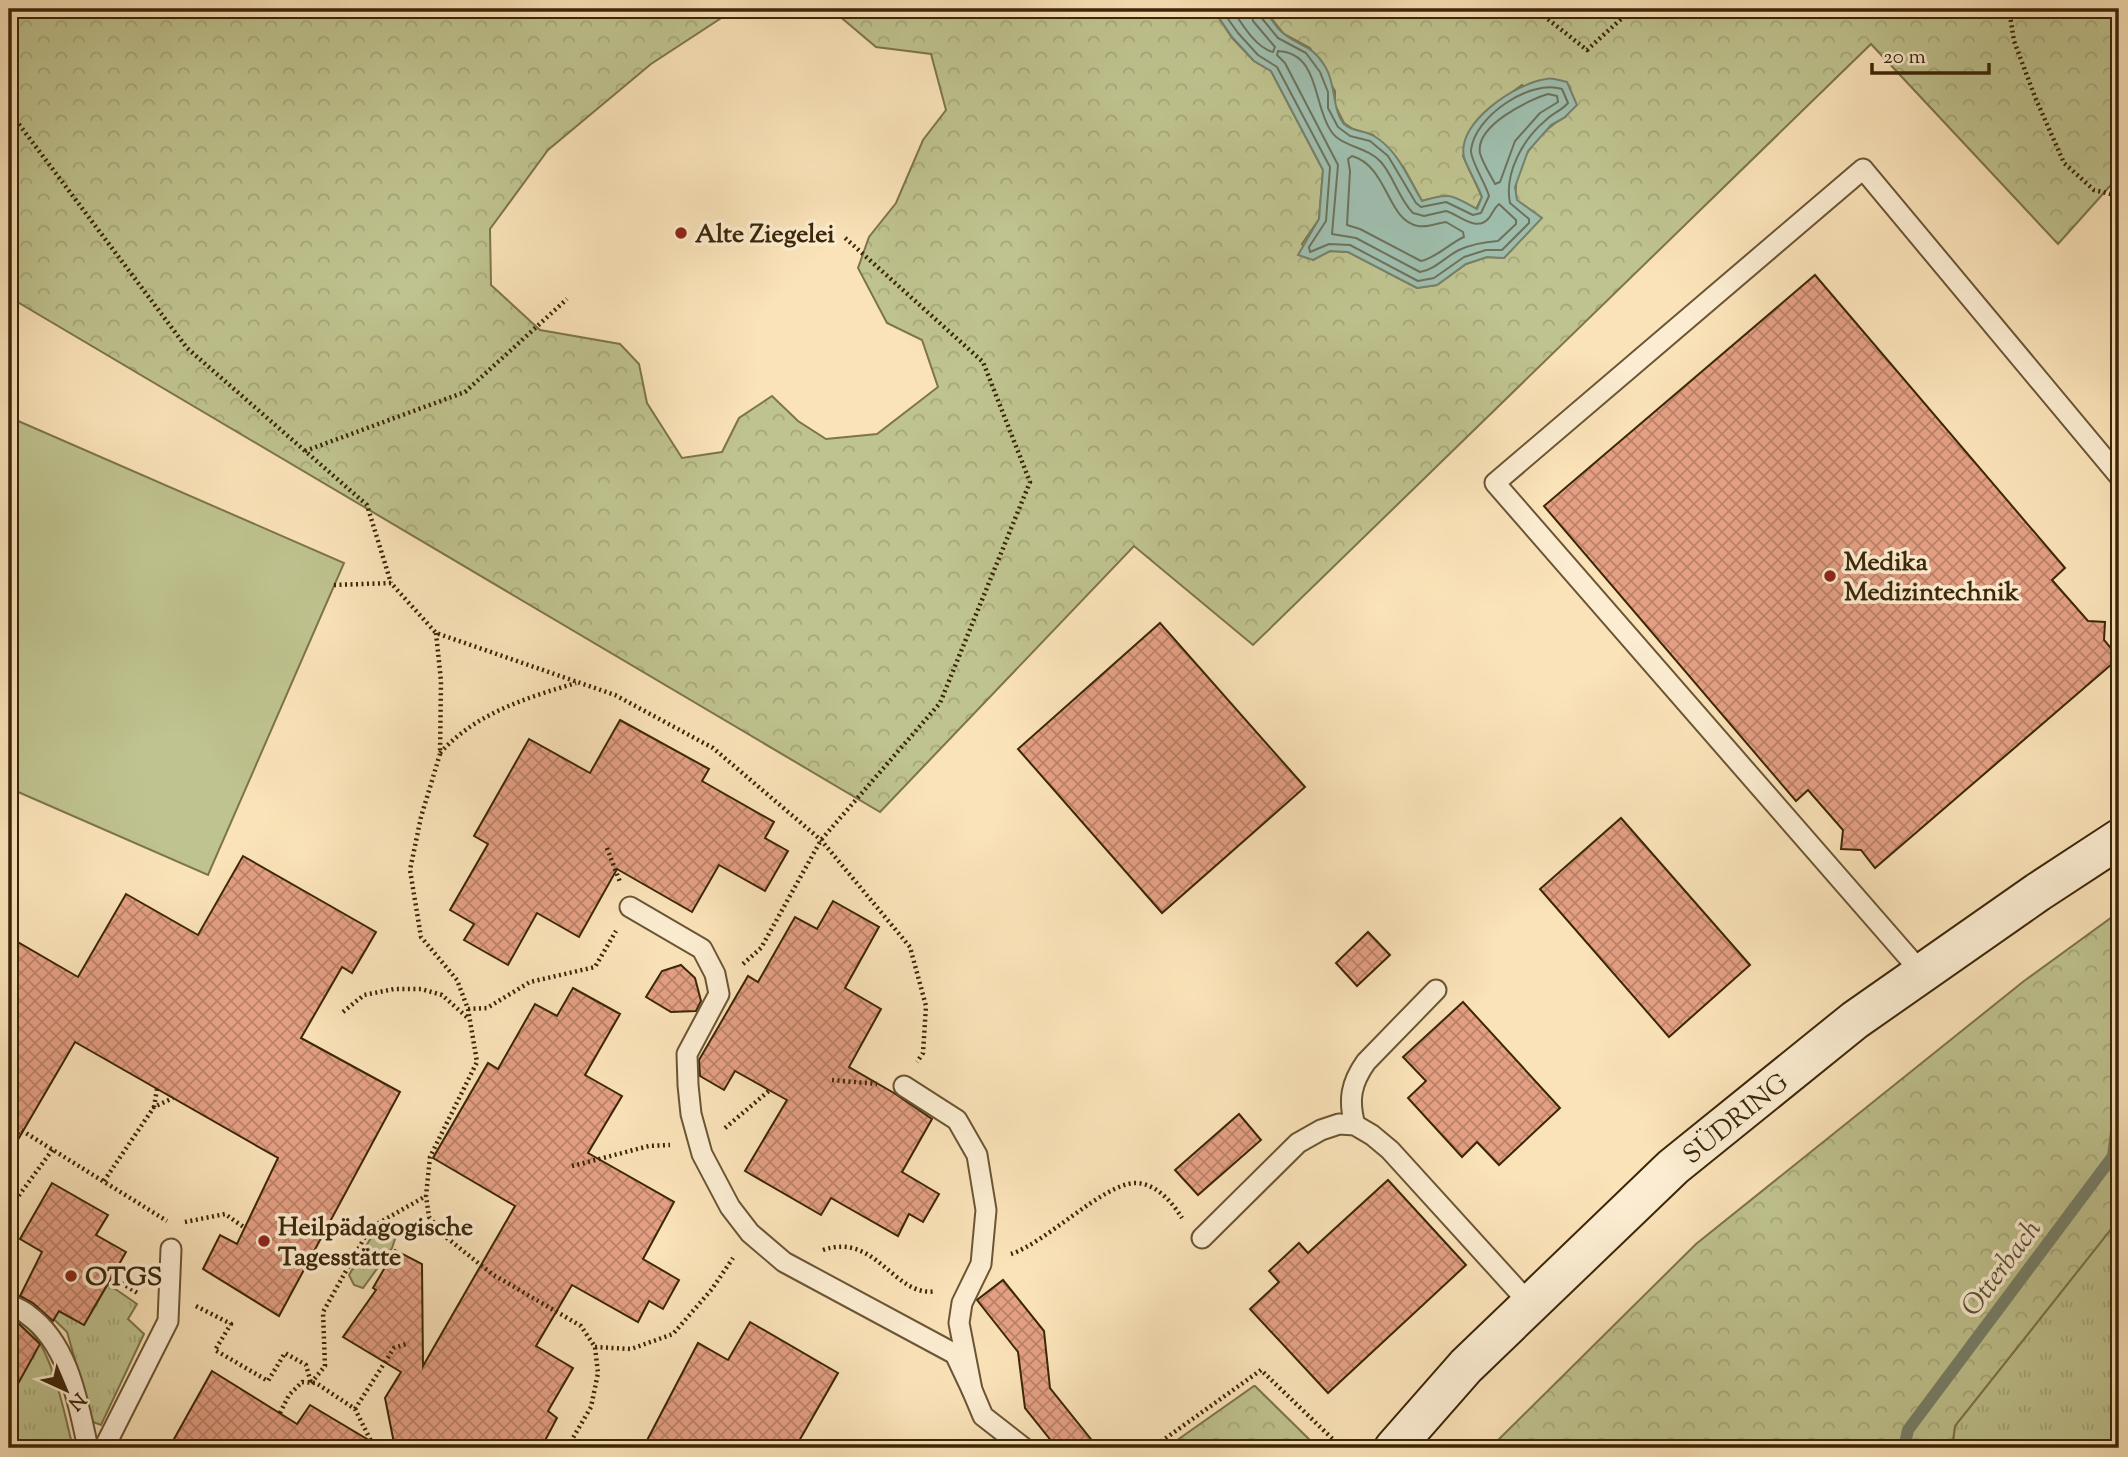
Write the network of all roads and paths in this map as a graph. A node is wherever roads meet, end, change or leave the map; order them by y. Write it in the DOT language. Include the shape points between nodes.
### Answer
graph roads {
  1 [pos="1535,9"];
  2 [pos="1632,9"];
  3 [pos="2008,9"];
  4 [pos="9,111"];
  5 [pos="2119,196"];
  6 [pos="843,236"];
  7 [pos="567,299"];
  8 [pos="305,451"];
  9 [pos="2119,477"];
  10 [pos="391,583"];
  11 [pos="334,585"];
  12 [pos="436,633"];
  13 [pos="578,682"];
  14 [pos="440,754"];
  15 [pos="2119,839"];
  16 [pos="821,840"];
  17 [pos="607,848"];
  18 [pos="630,906"];
  19 [pos="739,967"];
  20 [pos="1922,973"];
  21 [pos="1436,990"];
  22 [pos="468,1009"];
  23 [pos="343,1013"];
  24 [pos="470,1020"];
  25 [pos="832,1080"];
  26 [pos="904,1086"];
  27 [pos="156,1089"];
  28 [pos="173,1098"];
  29 [pos="154,1107"];
  30 [pos="1355,1125"];
  31 [pos="9,1136"];
  32 [pos="53,1149"];
  33 [pos="104,1181"];
  34 [pos="426,1196"];
  35 [pos="9,1209"];
  36 [pos="245,1228"];
  37 [pos="750,1233"];
  38 [pos="1202,1238"];
  39 [pos="171,1249"];
  40 [pos="792,1266"];
  41 [pos="977,1272"];
  42 [pos="9,1304"];
  43 [pos="1531,1305"];
  44 [pos="210,1313"];
  45 [pos="409,1343"];
  46 [pos="595,1347"];
  47 [pos="311,1383"];
  48 [pos="972,1390"];
  49 [pos="355,1409"];
  50 [pos="280,1413"];
  51 [pos="88,1448"];
  52 [pos="104,1448"];
  53 [pos="367,1448"];
  54 [pos="567,1448"];
  55 [pos="1024,1448"];
  56 [pos="1152,1448"];
  57 [pos="1342,1448"];
  58 [pos="1394,1448"];
  1 -- 2 [label="path" via="1587,50"];
  3 -- 5 [label="path" via="2014,41 2064,163 2095,190"];
  4 -- 8 [label="path" via="187,348"];
  6 -- 16 [label="path" via="983,362 1030,482 940,703"];
  7 -- 8 [label="path" via="465,392"];
  8 -- 10 [label="path" via="367,505"];
  9 -- 20 [label="lane" via="1863,169 1495,483"];
  10 -- 11 [label="path"];
  10 -- 12 [label="path"];
  12 -- 13 [label="path"];
  12 -- 14 [label="path"];
  13 -- 14 [label="path" via="492,712 454,737"];
  13 -- 16 [label="path" via="615,695 713,748"];
  14 -- 22 [label="path" via="410,870 421,937 457,980"];
  15 -- 20 [label="street, SÜDRING"];
  16 -- 19 [label="path" via="761,948"];
  16 -- 26 [label="path" via="910,947 926,1006 923,1053"];
  17 -- 18 [label="path"];
  18 -- 22 [label="path" via="595,967 530,982 487,1008"];
  18 -- 37 [label="lane" via="702,949 715,974 719,994 687,1054 691,1114 702,1154 730,1207"];
  20 -- 43 [label="street, SÜDRING" via="1855,1020 1674,1167"];
  21 -- 30 [label="lane" via="1357,1075 1350,1108"];
  22 -- 24 [label="path"];
  23 -- 24 [label="path" via="364,995 421,989 442,995"];
  24 -- 34 [label="path" via="477,1062 430,1157"];
  25 -- 26 [label="path"];
  26 -- 41 [label="lane" via="957,1120 977,1155 986,1210"];
  27 -- 29 [label="path"];
  28 -- 29 [label="path"];
  29 -- 33 [label="path"];
  30 -- 38 [label="lane" via="1339,1124 1298,1143"];
  30 -- 43 [label="lane" via="1390,1150"];
  31 -- 32 [label="path" via="21,1130"];
  32 -- 33 [label="path"];
  32 -- 35 [label="path"];
  33 -- 36 [label="path" via="174,1225 225,1214"];
  34 -- 46 [label="path" via="429,1217 447,1238 492,1274 580,1326"];
  34 -- 47 [label="path" via="370,1228 323,1312 325,1366"];
  37 -- 40 [label="lane"];
  37 -- 46 [label="path" via="712,1289 673,1334 631,1349"];
  38 -- 41 [label="path" via="1193,1236 1156,1188 1135,1183 1111,1190 1056,1229"];
  39 -- 52 [label="lane" via="168,1321"];
  40 -- 41 [label="path" via="837,1245 859,1248 926,1293"];
  40 -- 48 [label="lane" via="955,1354"];
  41 -- 48 [label="lane" via="962,1303 959,1323"];
  42 -- 51 [label="lane" via="29,1315 65,1362"];
  43 -- 58 [label="street, SÜDRING" via="1466,1366"];
  44 -- 47 [label="path" via="231,1324 215,1350 268,1381 285,1353 306,1364"];
  45 -- 49 [label="path" via="394,1348"];
  46 -- 54 [label="path" via="598,1373 591,1406"];
  47 -- 49 [label="path"];
  47 -- 50 [label="path" via="302,1382"];
  48 -- 55 [label="lane" via="984,1416"];
  49 -- 53 [label="path" via="371,1441"];
  56 -- 57 [label="path" via="1261,1370"];
}
